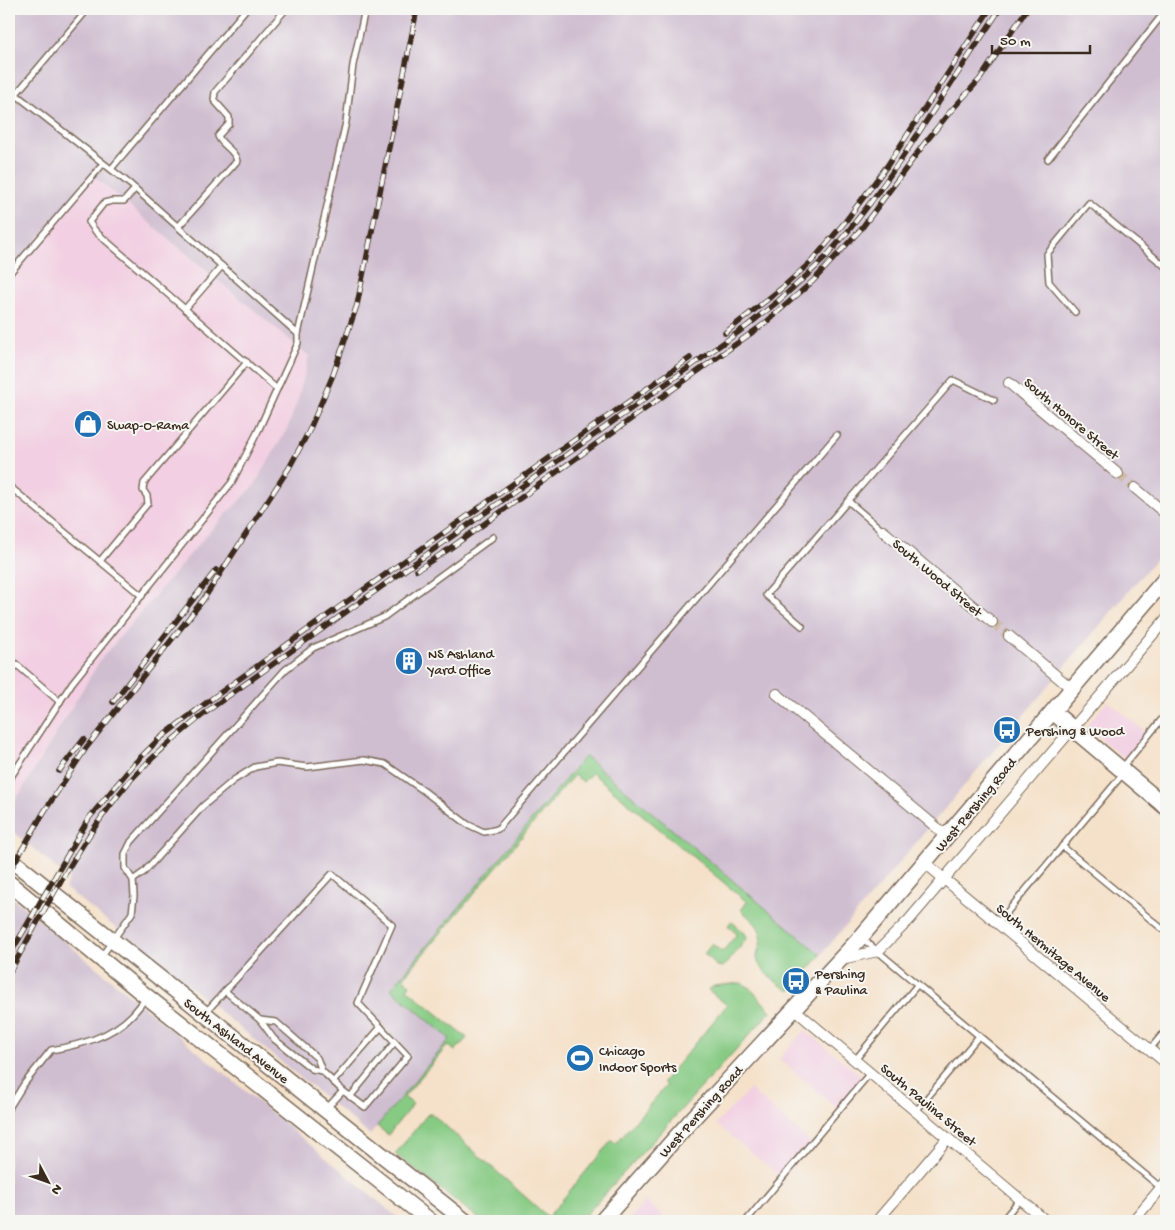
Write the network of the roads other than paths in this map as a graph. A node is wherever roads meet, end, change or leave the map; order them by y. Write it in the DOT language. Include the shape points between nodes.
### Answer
graph roads {
  1 [pos="88,9"];
  2 [pos="246,9"];
  3 [pos="286,9"];
  4 [pos="365,9"];
  5 [pos="1165,13"];
  6 [pos="9,89"];
  7 [pos="16,94"];
  8 [pos="1048,159"];
  9 [pos="103,164"];
  10 [pos="111,169"];
  11 [pos="135,189"];
  12 [pos="178,227"];
  13 [pos="222,266"];
  14 [pos="1166,266"];
  15 [pos="9,274"];
  16 [pos="185,309"];
  17 [pos="1075,312"];
  18 [pos="298,334"];
  19 [pos="247,362"];
  20 [pos="1008,383"];
  21 [pos="278,389"];
  22 [pos="994,400"];
  23 [pos="838,435"];
  24 [pos="1118,474"];
  25 [pos="9,486"];
  26 [pos="1135,488"];
  27 [pos="848,501"];
  28 [pos="1166,514"];
  29 [pos="883,531"];
  30 [pos="493,537"];
  31 [pos="100,561"];
  32 [pos="1166,578"];
  33 [pos="142,596"];
  34 [pos="1166,619"];
  35 [pos="992,622"];
  36 [pos="802,626"];
  37 [pos="1009,636"];
  38 [pos="9,658"];
  39 [pos="1072,689"];
  40 [pos="777,694"];
  41 [pos="60,702"];
  42 [pos="1053,712"];
  43 [pos="1166,714"];
  44 [pos="1073,729"];
  45 [pos="1123,770"];
  46 [pos="9,780"];
  47 [pos="1166,807"];
  48 [pos="948,836"];
  49 [pos="1062,846"];
  50 [pos="9,858"];
  51 [pos="925,863"];
  52 [pos="945,879"];
  53 [pos="133,880"];
  54 [pos="9,883"];
  55 [pos="998,923"];
  56 [pos="1166,932"];
  57 [pos="861,937"];
  58 [pos="112,941"];
  59 [pos="878,951"];
  60 [pos="100,958"];
  61 [pos="840,959"];
  62 [pos="918,984"];
  63 [pos="225,991"];
  64 [pos="147,997"];
  65 [pos="794,1009"];
  66 [pos="204,1014"];
  67 [pos="260,1020"];
  68 [pos="381,1027"];
  69 [pos="1166,1030"];
  70 [pos="979,1036"];
  71 [pos="395,1042"];
  72 [pos="1150,1049"];
  73 [pos="855,1060"];
  74 [pos="1166,1063"];
  75 [pos="322,1071"];
  76 [pos="870,1073"];
  77 [pos="334,1082"];
  78 [pos="343,1091"];
  79 [pos="350,1097"];
  80 [pos="9,1108"];
  81 [pos="325,1110"];
  82 [pos="916,1111"];
  83 [pos="948,1138"];
  84 [pos="1165,1187"];
  85 [pos="1020,1199"];
  86 [pos="430,1221"];
  87 [pos="465,1221"];
  88 [pos="602,1221"];
  89 [pos="746,1221"];
  90 [pos="877,1221"];
  91 [pos="1002,1221"];
  92 [pos="1046,1221"];
  93 [pos="1133,1221"];
  1 -- 7 [label="lane"];
  2 -- 10 [label="lane"];
  3 -- 12 [label="lane" via="215,92 214,100 230,117 229,124 218,136 221,143 236,155 237,161"];
  4 -- 18 [label="lane" via="353,65 346,122"];
  5 -- 8 [label="lane"];
  6 -- 7 [label="lane"];
  7 -- 9 [label="lane"];
  9 -- 10 [label="lane"];
  9 -- 15 [label="lane"];
  10 -- 11 [label="lane"];
  11 -- 12 [label="lane"];
  11 -- 16 [label="lane" via="124,201 104,203 89,222 96,232"];
  12 -- 13 [label="lane"];
  13 -- 16 [label="lane"];
  13 -- 18 [label="lane"];
  14 -- 17 [label="lane" via="1089,203 1047,254 1050,282"];
  16 -- 19 [label="lane"];
  18 -- 21 [label="lane" via="298,343"];
  19 -- 21 [label="lane"];
  19 -- 31 [label="lane" via="144,483 148,503"];
  20 -- 24 [label="street, South Honore Street"];
  21 -- 33 [label="lane" via="232,482"];
  22 -- 27 [label="lane" via="953,380"];
  23 -- 53 [label="lane" via="498,829 484,832 467,824 385,764 364,760 306,767 276,763 256,767 234,780 203,806"];
  25 -- 31 [label="lane"];
  26 -- 28 [label="street"];
  27 -- 29 [label="lane"];
  27 -- 36 [label="lane" via="766,595"];
  29 -- 35 [label="street, South Wood Street"];
  30 -- 53 [label="lane" via="384,617 313,648 285,670 131,842 125,854 125,868"];
  31 -- 33 [label="lane"];
  32 -- 39 [label="main road, West Pershing Road"];
  33 -- 41 [label="lane"];
  34 -- 44 [label="street, West Pershing Road"];
  37 -- 39 [label="street"];
  38 -- 41 [label="lane"];
  39 -- 42 [label="main road, West Pershing Road"];
  40 -- 48 [label="street"];
  41 -- 46 [label="lane"];
  42 -- 44 [label="main road"];
  42 -- 48 [label="main road, West Pershing Road"];
  43 -- 45 [label="lane"];
  44 -- 45 [label="main road"];
  44 -- 52 [label="street, West Pershing Road"];
  45 -- 47 [label="main road"];
  45 -- 49 [label="lane"];
  48 -- 51 [label="main road, West Pershing Road"];
  49 -- 55 [label="lane"];
  49 -- 56 [label="lane"];
  50 -- 58 [label="main road, South Ashland Avenue"];
  51 -- 52 [label="street, South Hermitage Avenue"];
  51 -- 57 [label="main road, West Pershing Road"];
  52 -- 55 [label="street, South Hermitage Avenue"];
  52 -- 59 [label="street, West Pershing Road"];
  53 -- 58 [label="lane" via="132,913"];
  54 -- 60 [label="main road, South Ashland Avenue"];
  55 -- 72 [label="street, South Hermitage Avenue"];
  57 -- 59 [label="lane"];
  57 -- 61 [label="main road, West Pershing Road"];
  58 -- 60 [label="lane"];
  58 -- 66 [label="main road, South Ashland Avenue"];
  59 -- 61 [label="street"];
  59 -- 62 [label="lane"];
  60 -- 64 [label="main road, South Ashland Avenue"];
  61 -- 65 [label="main road, West Pershing Road"];
  62 -- 70 [label="lane"];
  62 -- 73 [label="lane"];
  63 -- 66 [label="lane"];
  63 -- 67 [label="lane"];
  63 -- 68 [label="lane" via="332,874 392,926 358,1003"];
  64 -- 80 [label="lane" via="131,1017 104,1036 51,1050"];
  64 -- 86 [label="main road, South Ashland Avenue"];
  65 -- 73 [label="street, South Paulina Street"];
  65 -- 88 [label="main road, West Pershing Road"];
  66 -- 81 [label="main road, South Ashland Avenue"];
  67 -- 75 [label="lane" via="274,1040 312,1069"];
  67 -- 75 [label="lane" via="276,1022 317,1058"];
  68 -- 71 [label="lane"];
  68 -- 77 [label="lane"];
  69 -- 72 [label="lane"];
  70 -- 82 [label="lane"];
  70 -- 84 [label="lane"];
  71 -- 79 [label="lane"];
  71 -- 79 [label="lane" via="408,1056 364,1107"];
  72 -- 74 [label="street, South Hermitage Avenue"];
  73 -- 76 [label="street, South Paulina Street"];
  75 -- 77 [label="lane"];
  76 -- 82 [label="street, South Paulina Street"];
  76 -- 89 [label="lane"];
  77 -- 78 [label="lane"];
  78 -- 79 [label="lane"];
  78 -- 81 [label="lane"];
  81 -- 87 [label="main road, South Ashland Avenue"];
  82 -- 83 [label="street, South Paulina Street"];
  83 -- 85 [label="street, South Paulina Street"];
  83 -- 90 [label="street"];
  84 -- 93 [label="street"];
  85 -- 91 [label="lane"];
  85 -- 92 [label="street, South Paulina Street"];
}
